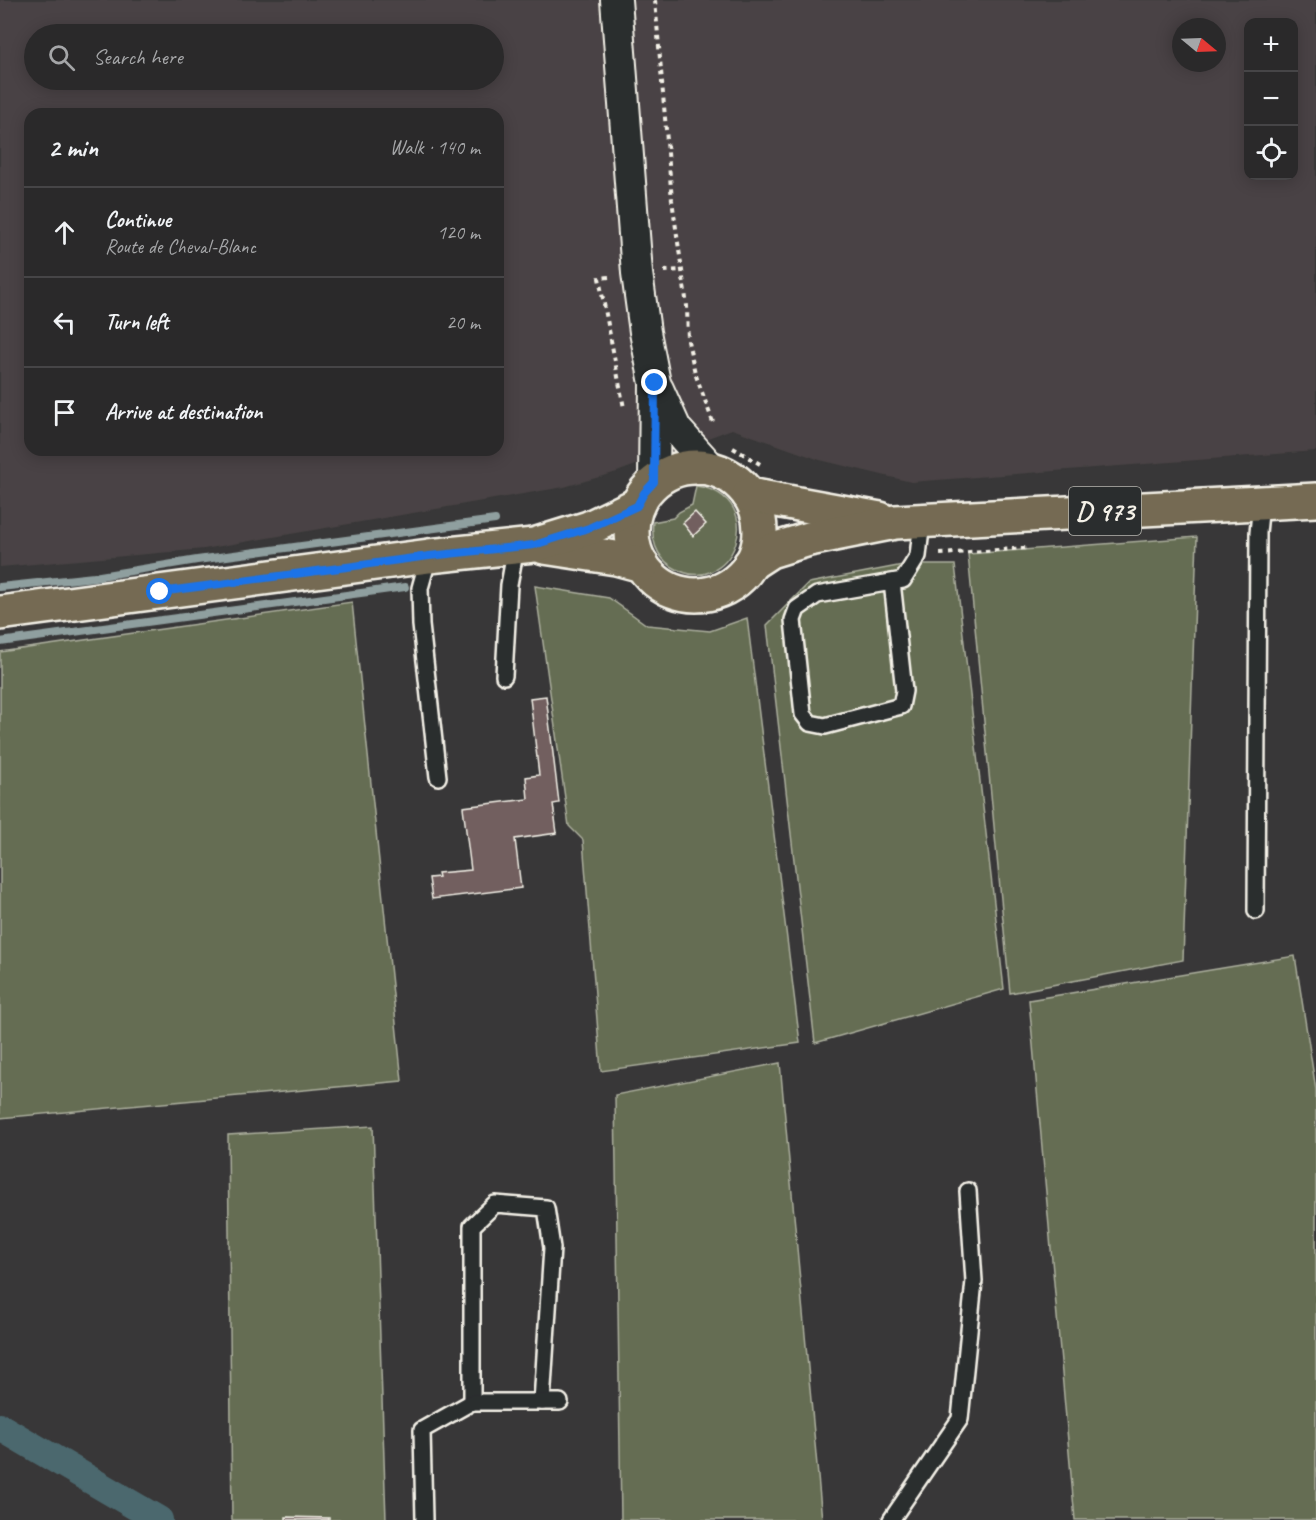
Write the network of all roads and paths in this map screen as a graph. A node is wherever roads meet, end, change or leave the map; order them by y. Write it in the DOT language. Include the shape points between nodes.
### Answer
graph roads {
  1 [pos="616,0"];
  2 [pos="655,0"];
  3 [pos="682,270"];
  4 [pos="659,272"];
  5 [pos="618,275"];
  6 [pos="655,383"];
  7 [pos="628,417"];
  8 [pos="717,431"];
  9 [pos="720,457"];
  10 [pos="766,466"];
  11 [pos="645,494"];
  12 [pos="749,495"];
  13 [pos="1316,500"];
  14 [pos="1261,503"];
  15 [pos="908,521"];
  16 [pos="525,546"];
  17 [pos="1034,548"];
  18 [pos="429,556"];
  19 [pos="918,556"];
  20 [pos="750,564"];
  21 [pos="642,565"];
  22 [pos="892,582"];
  23 [pos="0,614"];
  24 [pos="504,676"];
  25 [pos="438,777"];
  26 [pos="1256,911"];
  27 [pos="968,1191"];
  28 [pos="472,1402"];
  29 [pos="542,1402"];
  30 [pos="560,1402"];
  31 [pos="424,1520"];
  32 [pos="891,1520"];
  1 -- 6 [label="street" via="637,273"];
  2 -- 3 [label="path"];
  3 -- 4 [label="path"];
  3 -- 8 [label="path" via="688,341 695,373"];
  5 -- 7 [label="path" via="599,278"];
  6 -- 9 [label="street" via="676,429"];
  6 -- 11 [label="street"];
  9 -- 10 [label="path"];
  9 -- 11 [label="main road" via="667,474"];
  9 -- 12 [label="main road" via="726,474"];
  11 -- 16 [label="main road" via="589,528"];
  11 -- 21 [label="main road" via="633,521 632,536"];
  12 -- 15 [label="main road, D 973"];
  12 -- 20 [label="main road" via="760,529 758,548"];
  13 -- 14 [label="main road, D 973"];
  14 -- 15 [label="main road, D 973"];
  14 -- 26 [label="lane"];
  15 -- 19 [label="lane"];
  15 -- 20 [label="main road, D 973" via="809,539 770,551"];
  16 -- 18 [label="main road"];
  16 -- 21 [label="main road"];
  16 -- 24 [label="lane" via="509,585"];
  17 -- 19 [label="path"];
  18 -- 23 [label="main road"];
  18 -- 25 [label="lane" via="420,588 421,616"];
  19 -- 22 [label="lane" via="903,580"];
  20 -- 21 [label="main road" via="727,586 696,595 665,587"];
  22 -- 22 [label="lane" via="817,595 797,609 793,620 803,714 810,723 825,726 901,706 904,691"];
  27 -- 32 [label="lane" via="974,1281 960,1419"];
  28 -- 29 [label="lane"];
  28 -- 29 [label="lane" via="472,1226 495,1204 546,1208 552,1248"];
  28 -- 31 [label="lane" via="422,1430"];
  29 -- 30 [label="lane"];
}
